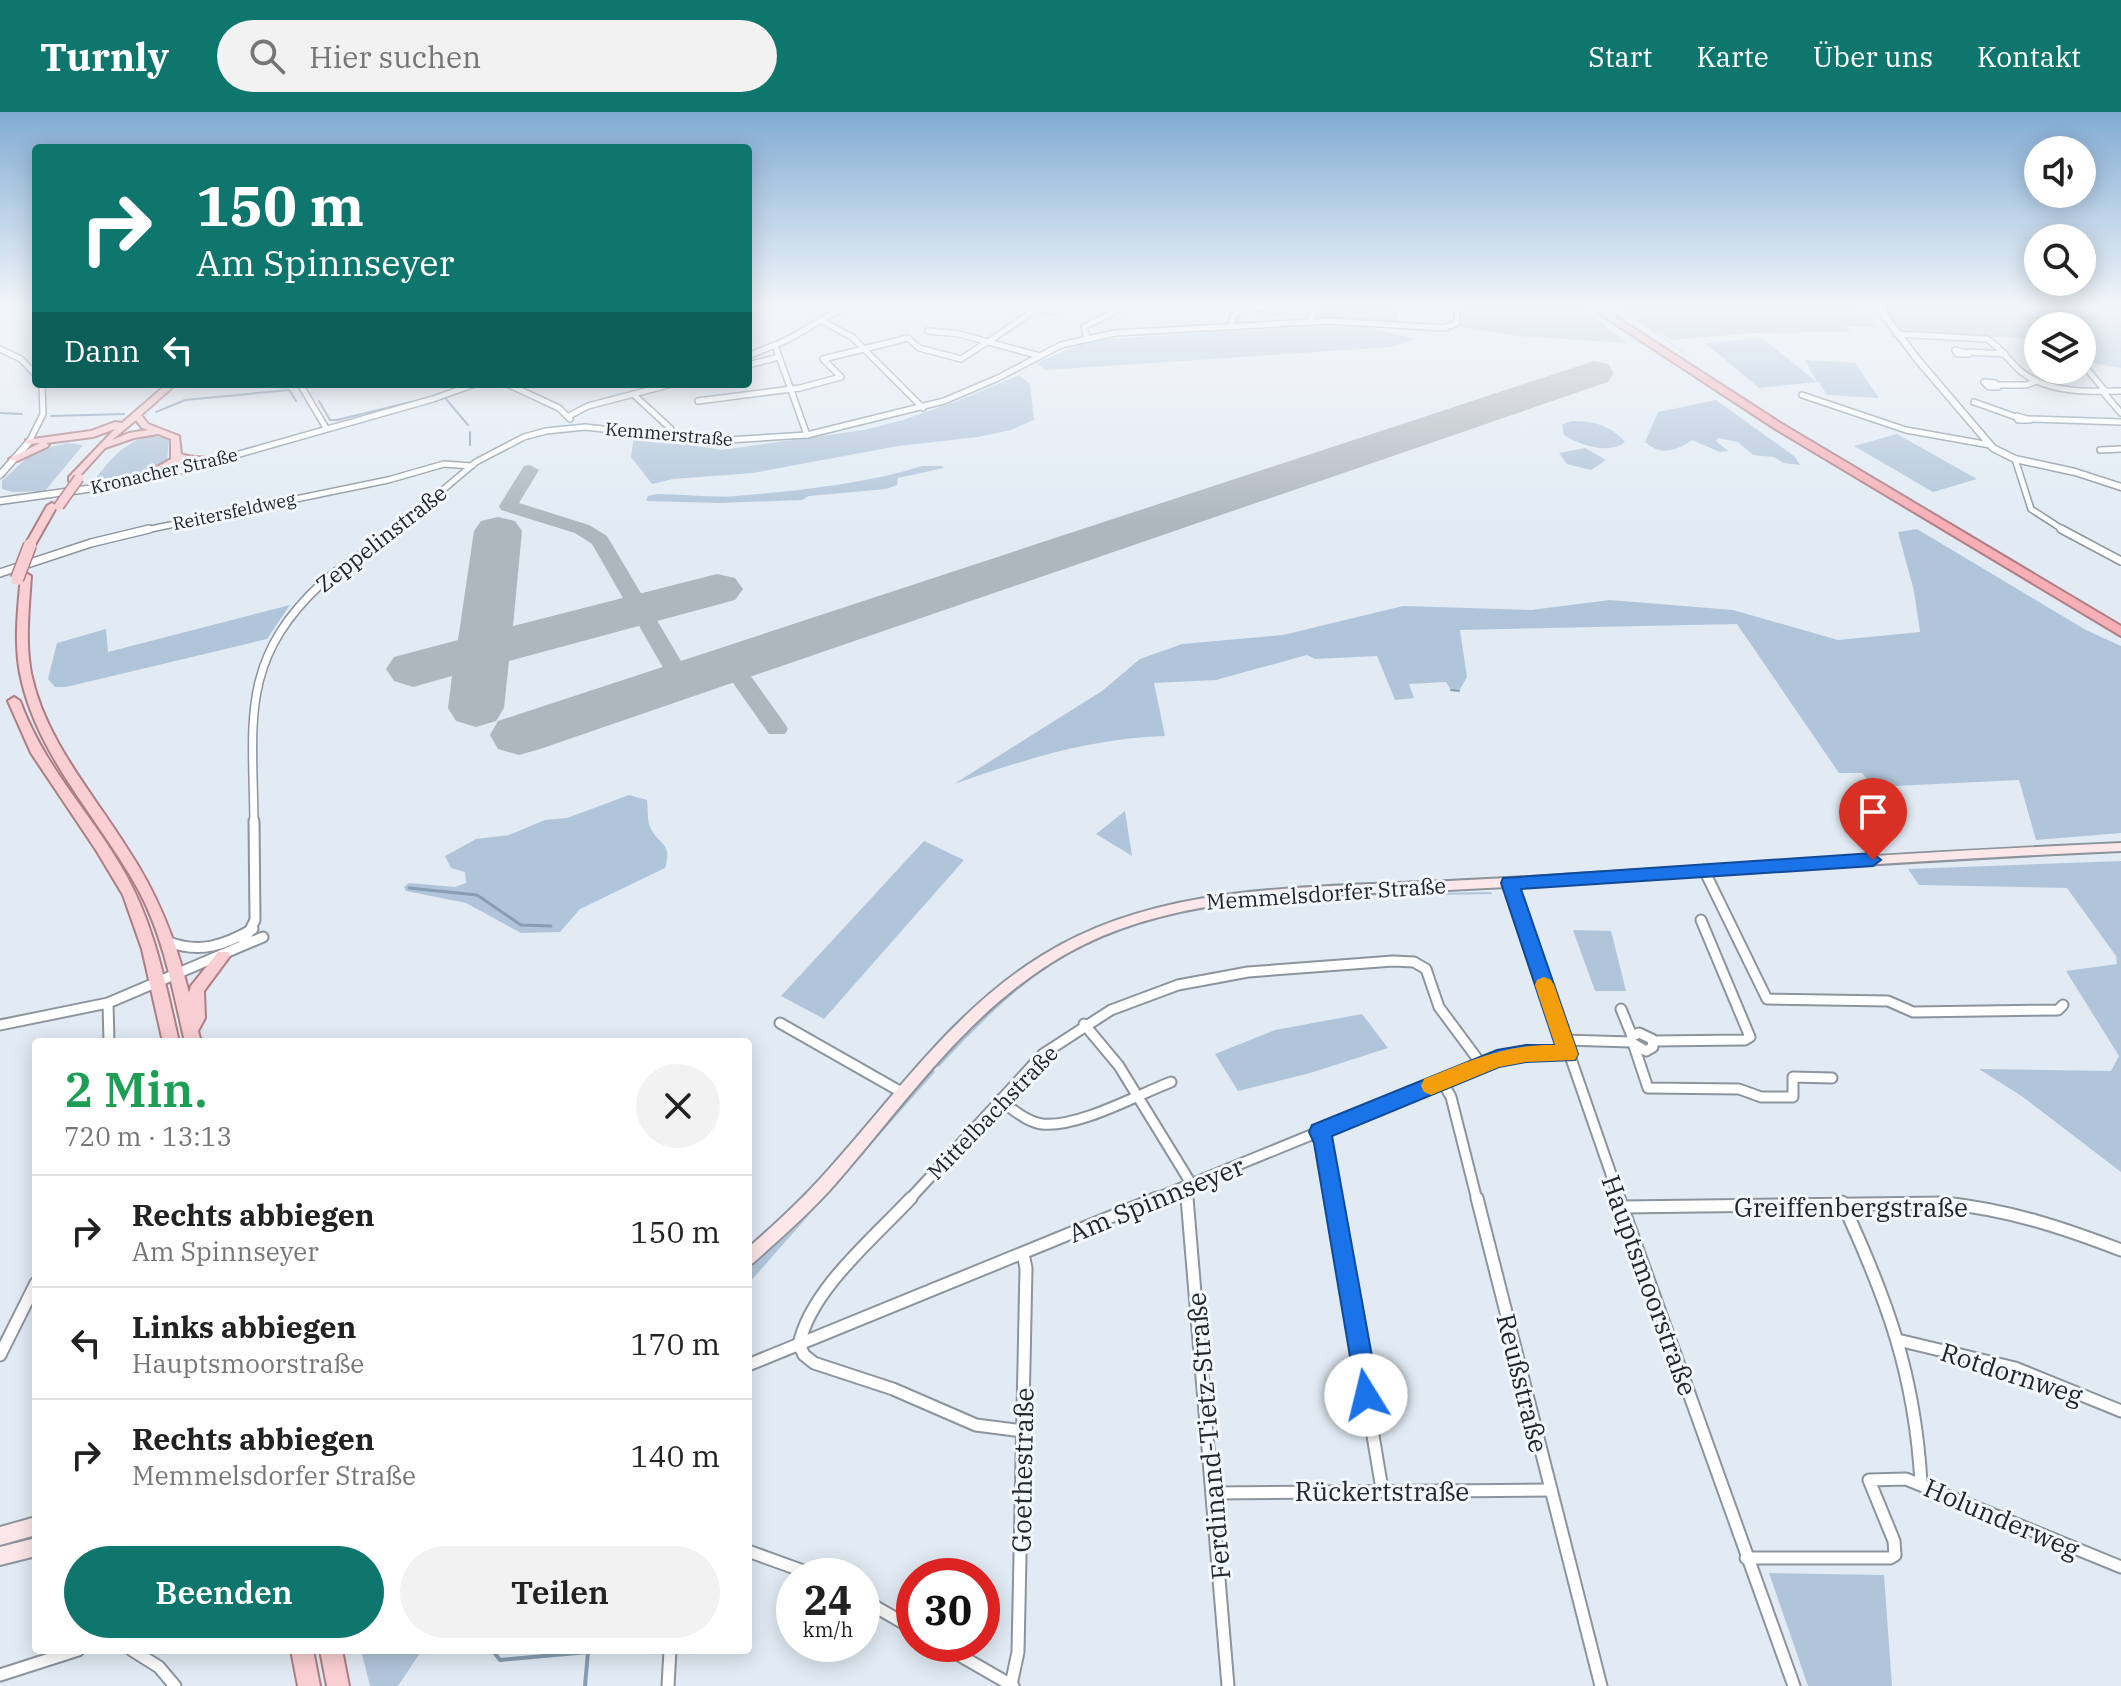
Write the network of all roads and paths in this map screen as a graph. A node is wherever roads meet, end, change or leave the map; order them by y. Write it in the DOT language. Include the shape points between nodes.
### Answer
graph roads {
  1 [pos="785,377"];
  2 [pos="839,377"];
  3 [pos="892,377"];
  4 [pos="997,377"];
  5 [pos="1703,377"];
  6 [pos="1714,377"];
  7 [pos="1933,377"];
  8 [pos="2096,381"];
  9 [pos="2029,384"];
  10 [pos="2055,384"];
  11 [pos="1998,385"];
  12 [pos="43,388"];
  13 [pos="170,388"];
  14 [pos="302,388"];
  15 [pos="464,388"];
  16 [pos="515,388"];
  17 [pos="656,388"];
  18 [pos="789,390"];
  19 [pos="2121,391"];
  20 [pos="2104,392"];
  21 [pos="633,394"];
  22 [pos="1802,395"];
  23 [pos="698,401"];
  24 [pos="1974,402"];
  25 [pos="923,408"];
  26 [pos="2121,413"];
  27 [pos="569,416"];
  28 [pos="133,418"];
  29 [pos="2121,422"];
  30 [pos="326,428"];
  31 [pos="569,428"];
  32 [pos="163,431"];
  33 [pos="807,435"];
  34 [pos="667,437"];
  35 [pos="27,444"];
  36 [pos="48,444"];
  37 [pos="1990,445"];
  38 [pos="102,448"];
  39 [pos="2121,449"];
  40 [pos="2100,450"];
  41 [pos="176,458"];
  42 [pos="14,459"];
  43 [pos="2015,459"];
  44 [pos="216,461"];
  45 [pos="471,466"];
  46 [pos="176,472"];
  47 [pos="0,475"];
  48 [pos="143,479"];
  49 [pos="2121,487"];
  50 [pos="0,498"];
  51 [pos="2121,561"];
  52 [pos="0,573"];
  53 [pos="21,577"];
  54 [pos="2121,624"];
  55 [pos="7,631"];
  56 [pos="2121,632"];
  57 [pos="10,682"];
  58 [pos="2121,847"];
  59 [pos="1704,870"];
  60 [pos="1510,883"];
  61 [pos="1701,920"];
  62 [pos="253,929"];
  63 [pos="263,937"];
  64 [pos="169,942"];
  65 [pos="243,944"];
  66 [pos="223,956"];
  67 [pos="178,975"];
  68 [pos="158,983"];
  69 [pos="108,1003"];
  70 [pos="2063,1005"];
  71 [pos="1621,1009"];
  72 [pos="780,1023"];
  73 [pos="1084,1024"];
  74 [pos="0,1025"];
  75 [pos="191,1036"];
  76 [pos="109,1038"];
  77 [pos="170,1038"];
  78 [pos="1563,1040"];
  79 [pos="1633,1041"];
  80 [pos="1653,1041"];
  81 [pos="1568,1054"];
  82 [pos="1482,1065"];
  83 [pos="1832,1078"];
  84 [pos="1442,1081"];
  85 [pos="1171,1082"];
  86 [pos="903,1093"];
  87 [pos="1138,1094"];
  88 [pos="999,1100"];
  89 [pos="1319,1132"];
  90 [pos="1189,1186"];
  91 [pos="1842,1202"];
  92 [pos="1622,1207"];
  93 [pos="2121,1250"];
  94 [pos="752,1254"];
  95 [pos="1023,1254"];
  96 [pos="32,1291"];
  97 [pos="1902,1341"];
  98 [pos="799,1345"];
  99 [pos="0,1355"];
  100 [pos="752,1363"];
  101 [pos="2121,1411"];
  102 [pos="1023,1431"];
  103 [pos="1921,1483"];
  104 [pos="1382,1489"];
  105 [pos="1551,1490"];
  106 [pos="1213,1493"];
  107 [pos="32,1527"];
  108 [pos="0,1536"];
  109 [pos="32,1548"];
  110 [pos="752,1552"];
  111 [pos="0,1556"];
  112 [pos="1746,1558"];
  113 [pos="776,1561"];
  114 [pos="2121,1567"];
  115 [pos="66,1654"];
  116 [pos="138,1654"];
  117 [pos="303,1654"];
  118 [pos="332,1654"];
  119 [pos="670,1654"];
  120 [pos="971,1662"];
  121 [pos="0,1675"];
  122 [pos="175,1686"];
  123 [pos="309,1686"];
  124 [pos="338,1686"];
  125 [pos="668,1686"];
  126 [pos="1012,1686"];
  127 [pos="1228,1686"];
  128 [pos="1601,1686"];
  129 [pos="1794,1686"];
  1 -- 18 [label="street"];
  2 -- 18 [label="street"];
  3 -- 25 [label="street"];
  4 -- 25 [label="street, Kemmerstraße"];
  5 -- 56 [label="highway"];
  6 -- 54 [label="highway"];
  7 -- 37 [label="street"];
  8 -- 20 [label="street"];
  9 -- 11 [label="street"];
  10 -- 20 [label="street"];
  12 -- 35 [label="street" via="42,419"];
  13 -- 28 [label="main road"];
  14 -- 30 [label="street"];
  15 -- 30 [label="street, Kronacher Straße"];
  16 -- 27 [label="street"];
  17 -- 21 [label="street"];
  18 -- 23 [label="street"];
  18 -- 33 [label="street"];
  19 -- 20 [label="street"];
  20 -- 26 [label="street"];
  21 -- 27 [label="street"];
  21 -- 34 [label="street" via="671,429"];
  22 -- 37 [label="street" via="1906,430"];
  24 -- 29 [label="street" via="2029,419"];
  25 -- 33 [label="street, Kemmerstraße"];
  27 -- 31 [label="street"];
  28 -- 32 [label="main road"];
  28 -- 35 [label="main road" via="93,434"];
  28 -- 38 [label="main road"];
  30 -- 44 [label="street, Kronacher Straße"];
  31 -- 34 [label="street, Kemmerstraße"];
  31 -- 45 [label="street, Zeppelinstraße" via="518,439"];
  32 -- 38 [label="main road" via="132,435"];
  32 -- 41 [label="main road" via="176,438"];
  33 -- 34 [label="street, Kemmerstraße" via="740,441"];
  35 -- 36 [label="main road"];
  35 -- 42 [label="street"];
  36 -- 38 [label="main road" via="85,441"];
  36 -- 42 [label="main road"];
  37 -- 43 [label="street"];
  38 -- 53 [label="main road, bridge" via="56,506"];
  39 -- 40 [label="street"];
  41 -- 44 [label="main road"];
  41 -- 46 [label="main road"];
  41 -- 48 [label="main road"];
  42 -- 47 [label="street"];
  43 -- 49 [label="street"];
  43 -- 51 [label="street" via="2031,509"];
  44 -- 46 [label="street, Kronacher Straße"];
  45 -- 52 [label="street, Reitersfeldweg" via="444,464 153,528"];
  45 -- 62 [label="street, Zeppelinstraße" via="379,545 323,582 292,616 265,659 251,719"];
  46 -- 48 [label="street, Kronacher Straße"];
  48 -- 50 [label="street, Kronacher Straße"];
  53 -- 55 [label="main road"];
  53 -- 64 [label="main road" via="16,652 26,706 53,762 144,887"];
  57 -- 68 [label="main road" via="28,738 44,767 130,895"];
  58 -- 59 [label="main road, Memmelsdorfer Straße"];
  59 -- 60 [label="main road, Memmelsdorfer Straße"];
  59 -- 70 [label="street" via="1767,999 1888,1001 1913,1012 2058,1010"];
  60 -- 78 [label="street, Hauptsmoorstraße"];
  60 -- 86 [label="main road, Memmelsdorfer Straße" via="1238,895 1132,918 1071,945 1019,977 954,1036"];
  61 -- 80 [label="street" via="1750,1037"];
  62 -- 64 [label="street" via="210,948"];
  62 -- 65 [label="street"];
  63 -- 65 [label="street"];
  64 -- 67 [label="main road"];
  65 -- 66 [label="street"];
  66 -- 67 [label="street"];
  66 -- 75 [label="main road" via="196,990 197,1018"];
  67 -- 68 [label="street"];
  67 -- 75 [label="main road"];
  68 -- 69 [label="street"];
  68 -- 77 [label="main road"];
  69 -- 74 [label="street"];
  69 -- 76 [label="street"];
  71 -- 79 [label="street"];
  72 -- 86 [label="street"];
  73 -- 82 [label="street, Mittelbachstraße" via="1167,985 1219,974 1408,961 1426,969 1439,1007"];
  73 -- 87 [label="street"];
  73 -- 88 [label="street, Mittelbachstraße" via="1043,1054"];
  78 -- 79 [label="street"];
  78 -- 81 [label="street, Hauptsmoorstraße"];
  79 -- 80 [label="street" via="1646,1035"];
  79 -- 80 [label="street" via="1641,1051 1651,1050"];
  79 -- 83 [label="street" via="1648,1088 1739,1089 1761,1097 1793,1097 1793,1077"];
  81 -- 82 [label="street, Am Spinnseyer" via="1515,1055"];
  81 -- 92 [label="street, Hauptsmoorstraße"];
  82 -- 84 [label="street, Am Spinnseyer"];
  84 -- 89 [label="street, Am Spinnseyer"];
  84 -- 105 [label="street, Reußstraße" via="1451,1097"];
  85 -- 87 [label="street"];
  86 -- 94 [label="main road, Memmelsdorfer Straße" via="833,1176"];
  87 -- 88 [label="street" via="1049,1125"];
  87 -- 90 [label="street"];
  88 -- 98 [label="street, Mittelbachstraße" via="818,1299"];
  89 -- 90 [label="street, Am Spinnseyer"];
  89 -- 104 [label="street"];
  90 -- 95 [label="street, Am Spinnseyer"];
  90 -- 106 [label="street, Ferdinand-Tietz-Straße"];
  91 -- 92 [label="street, Greiffenbergstraße"];
  91 -- 93 [label="street, Greiffenbergstraße" via="1984,1207 2042,1220"];
  91 -- 97 [label="street"];
  92 -- 112 [label="street, Hauptsmoorstraße"];
  95 -- 98 [label="street, Am Spinnseyer"];
  95 -- 102 [label="street, Goethestraße"];
  96 -- 99 [label="street"];
  97 -- 101 [label="street, Rotdornweg" via="2015,1368"];
  97 -- 103 [label="street" via="1913,1385"];
  98 -- 100 [label="street, Am Spinnseyer"];
  98 -- 102 [label="street" via="814,1363 907,1394 979,1427"];
  102 -- 126 [label="street, Goethestraße" via="1018,1652"];
  103 -- 112 [label="street, Holunderweg" via="1869,1480 1894,1541 1895,1555 1890,1558"];
  103 -- 114 [label="street, Holunderweg"];
  104 -- 105 [label="street, Rückertstraße"];
  104 -- 106 [label="street, Rückertstraße"];
  105 -- 128 [label="street, Reußstraße"];
  106 -- 127 [label="street, Ferdinand-Tietz-Straße"];
  107 -- 108 [label="main road"];
  109 -- 111 [label="main road"];
  110 -- 113 [label="street"];
  112 -- 129 [label="street, Hauptsmoorstraße"];
  115 -- 121 [label="street"];
  116 -- 122 [label="street"];
  117 -- 123 [label="main road"];
  118 -- 124 [label="main road"];
  119 -- 125 [label="street"];
  120 -- 126 [label="street"];
}
